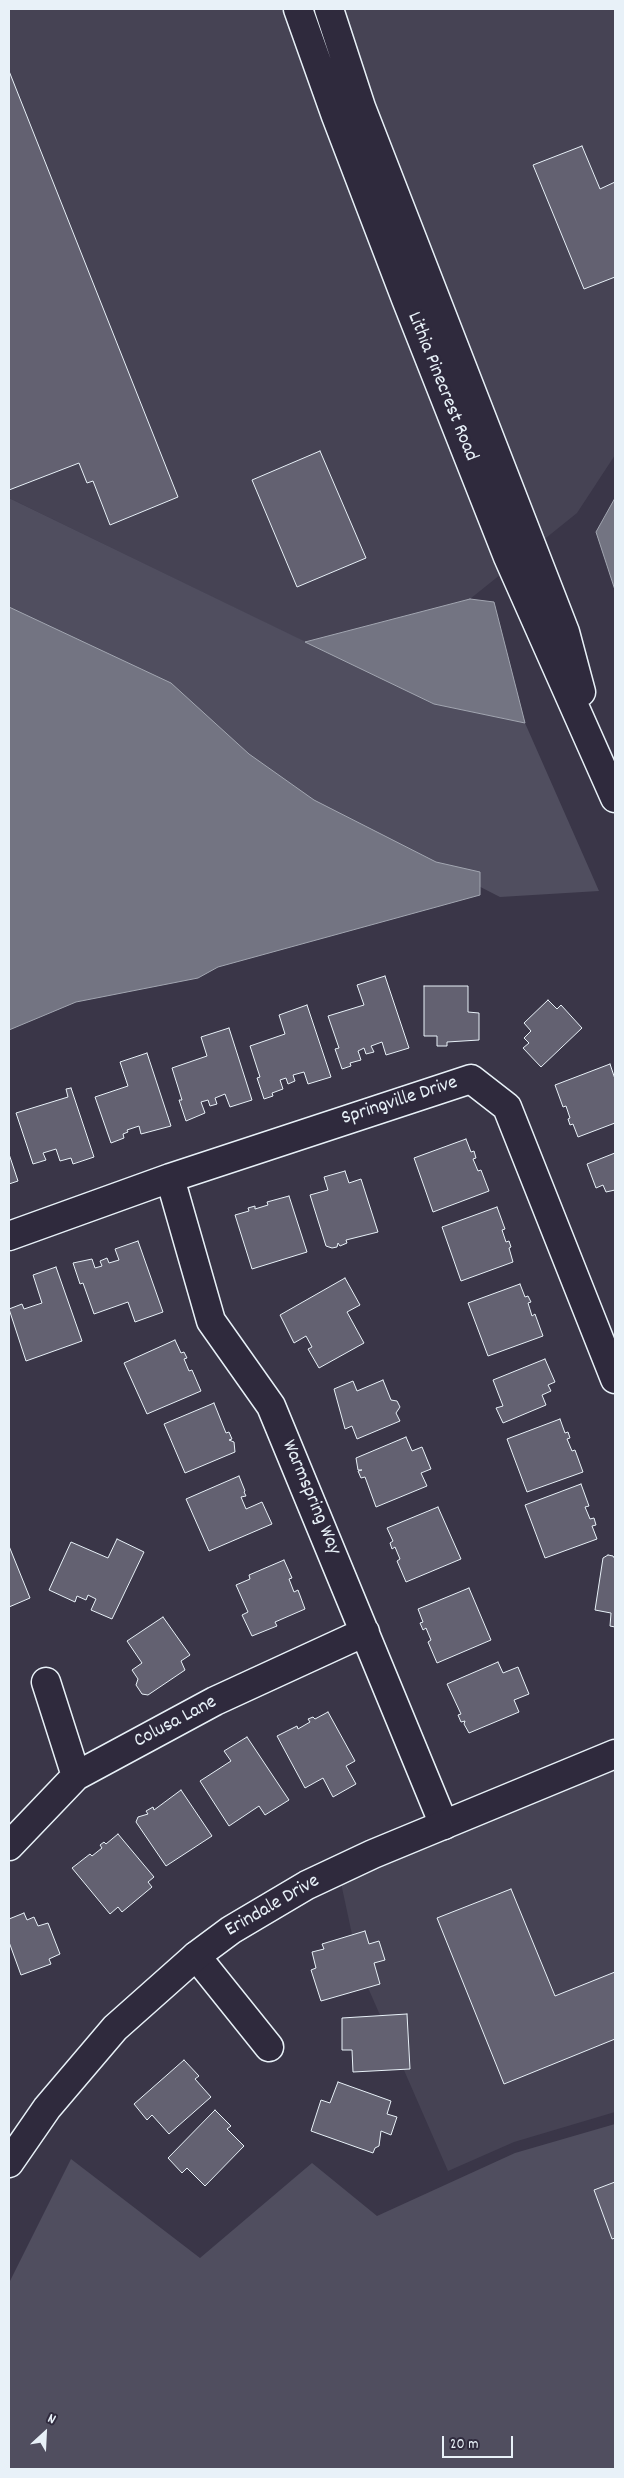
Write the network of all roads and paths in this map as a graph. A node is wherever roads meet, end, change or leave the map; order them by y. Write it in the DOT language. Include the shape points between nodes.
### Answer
graph roads {
  1 [pos="298,9"];
  2 [pos="329,9"];
  3 [pos="600,759"];
  4 [pos="615,798"];
  5 [pos="170,1178"];
  6 [pos="9,1236"];
  7 [pos="615,1379"];
  8 [pos="365,1632"];
  9 [pos="46,1682"];
  10 [pos="614,1754"];
  11 [pos="76,1776"];
  12 [pos="444,1825"];
  13 [pos="9,1846"];
  14 [pos="196,1956"];
  15 [pos="269,2048"];
  16 [pos="9,2163"];
  1 -- 3 [label="street, Lithia Pinecrest Road" via="399,281 508,557"];
  2 -- 3 [label="street, Lithia Pinecrest Road" via="361,107 565,632"];
  3 -- 4 [label="street, Lithia Pinecrest Road"];
  5 -- 6 [label="street, Springville Drive"];
  5 -- 7 [label="street, Springville Drive" via="471,1079 507,1106"];
  5 -- 8 [label="street, Warmspring Way" via="212,1321 271,1406"];
  8 -- 11 [label="street, Colusa Lane" via="215,1701"];
  8 -- 12 [label="street, Warmspring Way"];
  9 -- 11 [label="street"];
  10 -- 12 [label="street, Erindale Drive"];
  11 -- 13 [label="street, Colusa Lane"];
  12 -- 14 [label="street, Erindale Drive" via="307,1884 260,1911"];
  14 -- 15 [label="street"];
  14 -- 16 [label="street, Erindale Drive" via="115,2028 84,2062"];
}
